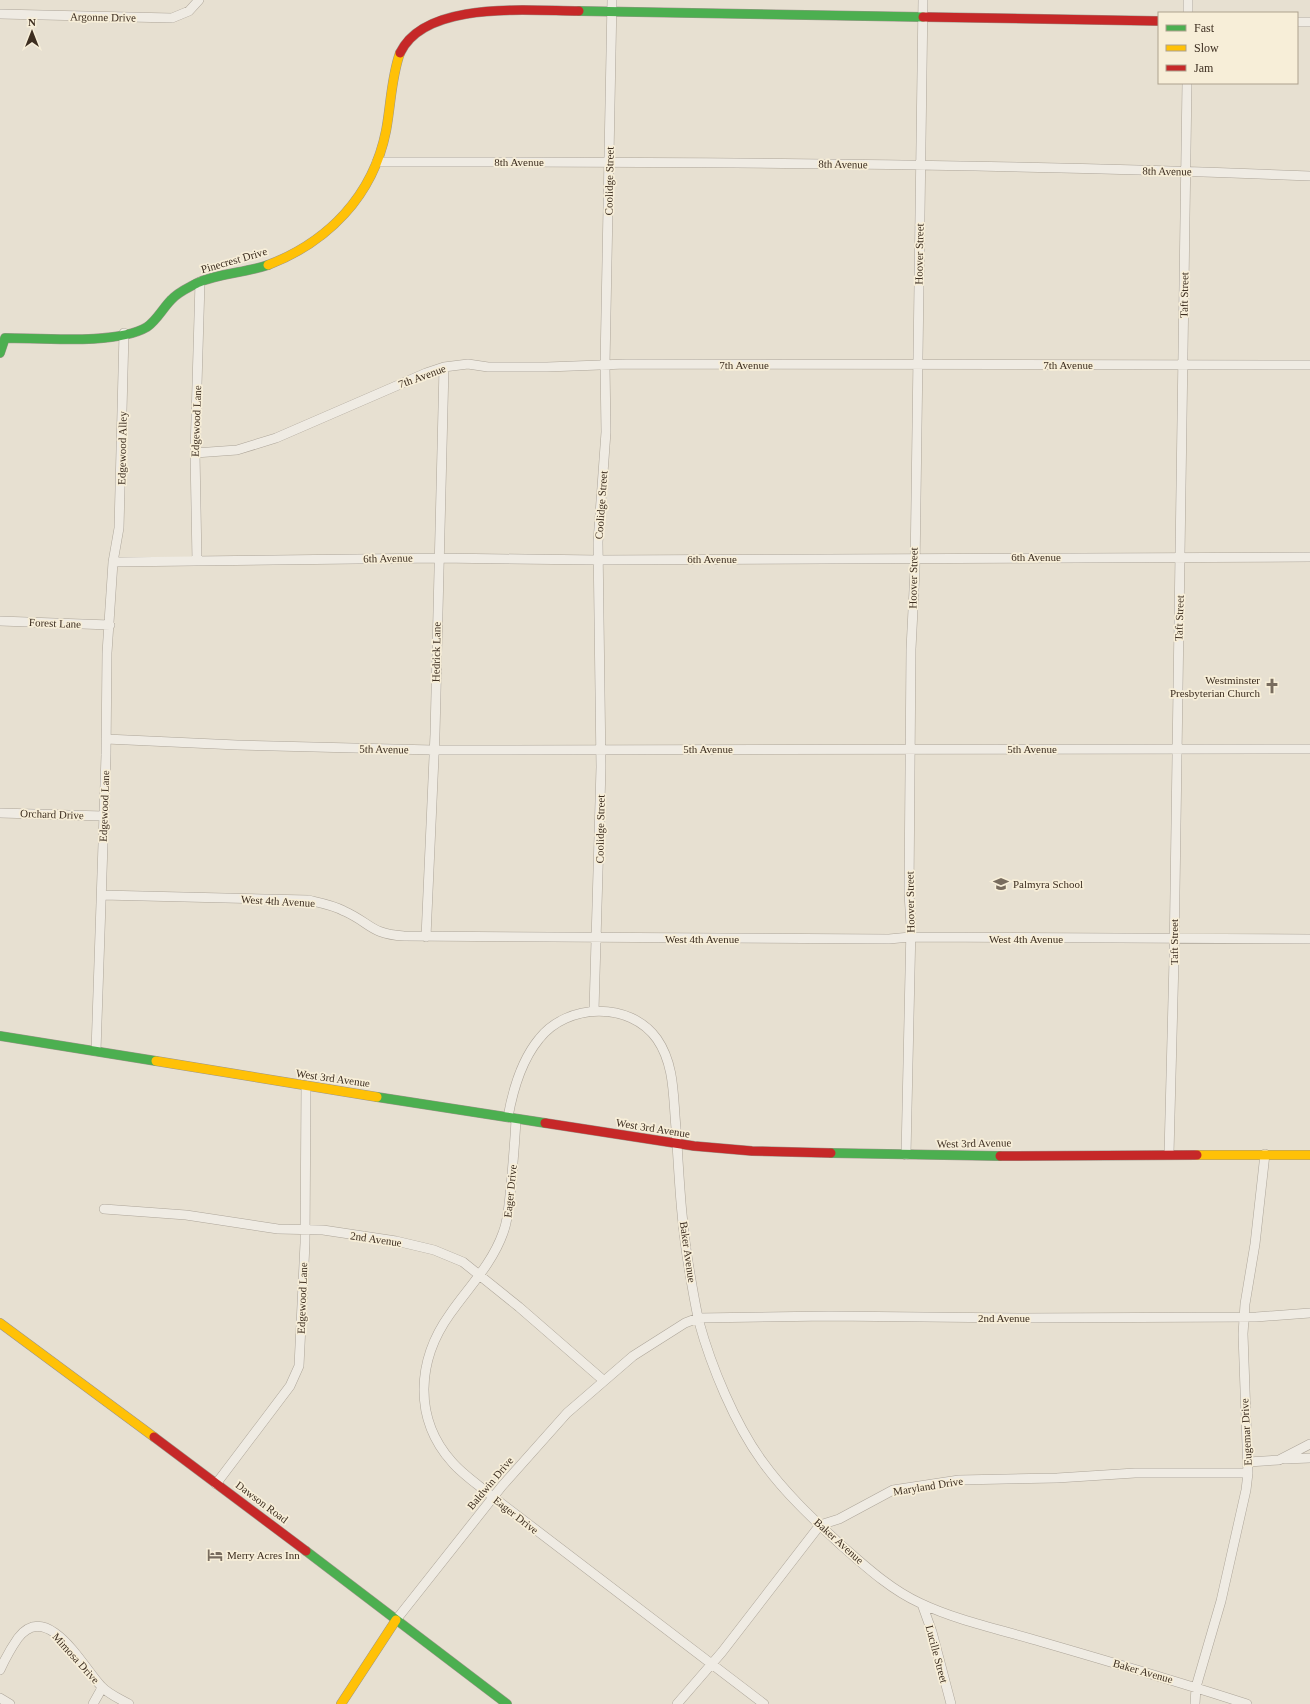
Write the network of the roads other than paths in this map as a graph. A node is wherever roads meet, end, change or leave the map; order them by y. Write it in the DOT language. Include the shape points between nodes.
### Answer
graph roads {
  1 [pos="199,0"];
  2 [pos="612,0"];
  3 [pos="923,0"];
  4 [pos="1188,0"];
  5 [pos="612,12"];
  6 [pos="1188,12"];
  7 [pos="0,14"];
  8 [pos="922,18"];
  9 [pos="1158,21"];
  10 [pos="1298,22"];
  11 [pos="1310,22"];
  12 [pos="1187,84"];
  13 [pos="376,162"];
  14 [pos="609,162"];
  15 [pos="920,165"];
  16 [pos="1185,171"];
  17 [pos="1310,176"];
  18 [pos="200,282"];
  19 [pos="124,333"];
  20 [pos="0,353"];
  21 [pos="605,365"];
  22 [pos="1182,365"];
  23 [pos="1310,365"];
  24 [pos="917,366"];
  25 [pos="444,367"];
  26 [pos="195,453"];
  27 [pos="1180,557"];
  28 [pos="1310,557"];
  29 [pos="438,558"];
  30 [pos="914,558"];
  31 [pos="598,560"];
  32 [pos="197,561"];
  33 [pos="113,562"];
  34 [pos="0,621"];
  35 [pos="110,625"];
  36 [pos="106,739"];
  37 [pos="910,748"];
  38 [pos="1177,748"];
  39 [pos="600,749"];
  40 [pos="1310,749"];
  41 [pos="433,750"];
  42 [pos="0,812"];
  43 [pos="104,816"];
  44 [pos="102,895"];
  45 [pos="426,937"];
  46 [pos="910,937"];
  47 [pos="597,938"];
  48 [pos="1310,939"];
  49 [pos="1174,940"];
  50 [pos="594,1010"];
  51 [pos="0,1036"];
  52 [pos="96,1051"];
  53 [pos="306,1086"];
  54 [pos="512,1118"];
  55 [pos="678,1143"];
  56 [pos="1169,1154"];
  57 [pos="1265,1154"];
  58 [pos="1310,1154"];
  59 [pos="906,1155"];
  60 [pos="104,1209"];
  61 [pos="305,1229"];
  62 [pos="479,1275"];
  63 [pos="1310,1313"];
  64 [pos="1244,1317"];
  65 [pos="698,1318"];
  66 [pos="0,1323"];
  67 [pos="603,1380"];
  68 [pos="1310,1444"];
  69 [pos="1310,1458"];
  70 [pos="1279,1460"];
  71 [pos="1248,1462"];
  72 [pos="1248,1473"];
  73 [pos="216,1484"];
  74 [pos="493,1497"];
  75 [pos="820,1525"];
  76 [pos="922,1604"];
  77 [pos="396,1620"];
  78 [pos="710,1663"];
  79 [pos="0,1670"];
  80 [pos="1196,1687"];
  81 [pos="102,1688"];
  82 [pos="0,1698"];
  83 [pos="10,1704"];
  84 [pos="93,1704"];
  85 [pos="129,1704"];
  86 [pos="341,1704"];
  87 [pos="507,1704"];
  88 [pos="677,1704"];
  89 [pos="764,1704"];
  90 [pos="951,1704"];
  91 [pos="1195,1704"];
  92 [pos="1247,1704"];
  1 -- 7 [label="street, Argonne Drive" via="189,11 172,18"];
  2 -- 5 [label="street, Coolidge Street"];
  3 -- 8 [label="street, Hoover Street"];
  4 -- 6 [label="street"];
  5 -- 8 [label="street, Pinecrest Drive"];
  5 -- 13 [label="street, Pinecrest Drive" via="462,12 446,15 428,23 407,39 398,58 386,130"];
  5 -- 14 [label="street, Coolidge Street"];
  8 -- 9 [label="street, Pinecrest Drive"];
  8 -- 15 [label="street, Hoover Street"];
  10 -- 11 [label="street"];
  12 -- 16 [label="street, Taft Street"];
  13 -- 14 [label="street, 8th Avenue"];
  13 -- 18 [label="street, Pinecrest Drive" via="368,182 347,212 305,248 244,272"];
  14 -- 15 [label="street, 8th Avenue"];
  14 -- 21 [label="street, Coolidge Street"];
  15 -- 16 [label="street, 8th Avenue"];
  15 -- 24 [label="street, Hoover Street"];
  16 -- 17 [label="street, 8th Avenue"];
  16 -- 22 [label="street, Taft Street"];
  18 -- 19 [label="street, Pinecrest Drive" via="176,296 144,328"];
  18 -- 26 [label="street, Edgewood Lane"];
  19 -- 20 [label="street, Pinecrest Drive" via="94,339 5,338"];
  19 -- 33 [label="street, Edgewood Alley" via="119,528"];
  21 -- 24 [label="street, 7th Avenue"];
  21 -- 25 [label="street, 7th Avenue" via="488,367 468,364"];
  21 -- 31 [label="street, Coolidge Street" via="606,432"];
  22 -- 23 [label="street, 7th Avenue"];
  22 -- 24 [label="street, 7th Avenue"];
  22 -- 27 [label="street, Taft Street"];
  24 -- 30 [label="street, Hoover Street"];
  25 -- 26 [label="street, 7th Avenue" via="276,438 237,450"];
  25 -- 29 [label="street, Hedrick Lane"];
  26 -- 32 [label="street, Edgewood Lane"];
  27 -- 28 [label="street, 6th Avenue"];
  27 -- 30 [label="street, 6th Avenue"];
  27 -- 38 [label="street, Taft Street"];
  29 -- 31 [label="street, 6th Avenue"];
  29 -- 32 [label="street, 6th Avenue"];
  29 -- 41 [label="street, Hedrick Lane"];
  30 -- 31 [label="street, 6th Avenue"];
  30 -- 37 [label="street, Hoover Street"];
  31 -- 39 [label="street, Coolidge Street"];
  32 -- 33 [label="street, 6th Avenue"];
  33 -- 35 [label="street, Edgewood Lane"];
  34 -- 35 [label="street, Forest Lane"];
  35 -- 36 [label="street, Edgewood Lane"];
  36 -- 41 [label="street, 5th Avenue" via="236,746"];
  36 -- 43 [label="street, Edgewood Lane"];
  37 -- 38 [label="street, 5th Avenue"];
  37 -- 39 [label="street, 5th Avenue"];
  37 -- 46 [label="street, Hoover Street"];
  38 -- 40 [label="street, 5th Avenue"];
  38 -- 49 [label="street, Taft Street"];
  39 -- 41 [label="street, 5th Avenue"];
  39 -- 47 [label="street, Coolidge Street"];
  41 -- 45 [label="street, Hedrick Lane"];
  42 -- 43 [label="street, Orchard Drive"];
  43 -- 44 [label="street, Edgewood Lane"];
  44 -- 45 [label="street, West 4th Avenue" via="308,900 334,906 386,935"];
  44 -- 52 [label="street, Edgewood Lane"];
  45 -- 47 [label="street, West 4th Avenue"];
  46 -- 47 [label="street, West 4th Avenue"];
  46 -- 49 [label="street, West 4th Avenue"];
  46 -- 59 [label="street, Hoover Street"];
  47 -- 50 [label="street, Coolidge Street"];
  48 -- 49 [label="street, West 4th Avenue"];
  49 -- 56 [label="street, Taft Street"];
  50 -- 54 [label="street, Eager Drive" via="569,1018 541,1036 519,1073"];
  50 -- 55 [label="street, Baker Avenue" via="631,1018 648,1029 656,1038 668,1062 672,1081"];
  51 -- 52 [label="street, West 3rd Avenue"];
  52 -- 53 [label="street, West 3rd Avenue"];
  53 -- 54 [label="street, West 3rd Avenue"];
  53 -- 61 [label="street, Edgewood Lane"];
  54 -- 55 [label="street, West 3rd Avenue"];
  54 -- 62 [label="street, Eager Drive" via="508,1214 504,1233"];
  55 -- 59 [label="street, West 3rd Avenue" via="759,1152"];
  55 -- 65 [label="street, Baker Avenue" via="686,1251"];
  56 -- 57 [label="street, West 3rd Avenue"];
  56 -- 59 [label="street, West 3rd Avenue"];
  57 -- 58 [label="street, West 3rd Avenue"];
  57 -- 64 [label="street, Eugemar Drive"];
  60 -- 61 [label="street, 2nd Avenue" via="186,1214 278,1229"];
  61 -- 62 [label="street, 2nd Avenue" via="396,1241 434,1250 463,1262"];
  61 -- 73 [label="street, Edgewood Lane" via="299,1366 290,1386"];
  62 -- 67 [label="street, 2nd Avenue"];
  62 -- 74 [label="street, Eager Drive" via="449,1315 431,1346 425,1370 425,1402 432,1432 452,1462"];
  63 -- 64 [label="street, 2nd Avenue"];
  64 -- 65 [label="street, 2nd Avenue"];
  64 -- 71 [label="street, Eugemar Drive"];
  65 -- 67 [label="street, Baldwin Drive" via="657,1339"];
  65 -- 75 [label="street, Baker Avenue" via="728,1398 748,1440 776,1479"];
  66 -- 73 [label="street, Dawson Road"];
  67 -- 74 [label="street, Baldwin Drive" via="567,1413"];
  68 -- 70 [label="street"];
  69 -- 70 [label="street"];
  70 -- 71 [label="street"];
  71 -- 72 [label="street, Eugemar Drive"];
  72 -- 75 [label="street, Maryland Drive" via="1135,1473 959,1480 893,1490 839,1519"];
  72 -- 80 [label="street, Eugemar Drive" via="1221,1601"];
  73 -- 77 [label="street, Dawson Road"];
  74 -- 77 [label="street, Baldwin Drive"];
  74 -- 78 [label="street, Eager Drive"];
  75 -- 76 [label="street, Baker Avenue" via="890,1585"];
  75 -- 78 [label="street" via="722,1652"];
  76 -- 80 [label="street, Baker Avenue" via="956,1617"];
  76 -- 90 [label="street, Lucille Street"];
  77 -- 86 [label="street, Baldwin Drive"];
  77 -- 87 [label="street, Dawson Road"];
  78 -- 88 [label="street"];
  78 -- 89 [label="street, Eager Drive"];
  79 -- 81 [label="street, Mimosa Drive" via="19,1637 28,1629 38,1626 49,1628 61,1638"];
  80 -- 91 [label="street, Eugemar Drive"];
  80 -- 92 [label="street, Baker Avenue"];
  81 -- 84 [label="street, Mimosa Drive"];
  81 -- 85 [label="street, Mimosa Drive"];
  82 -- 83 [label="street"];
}
